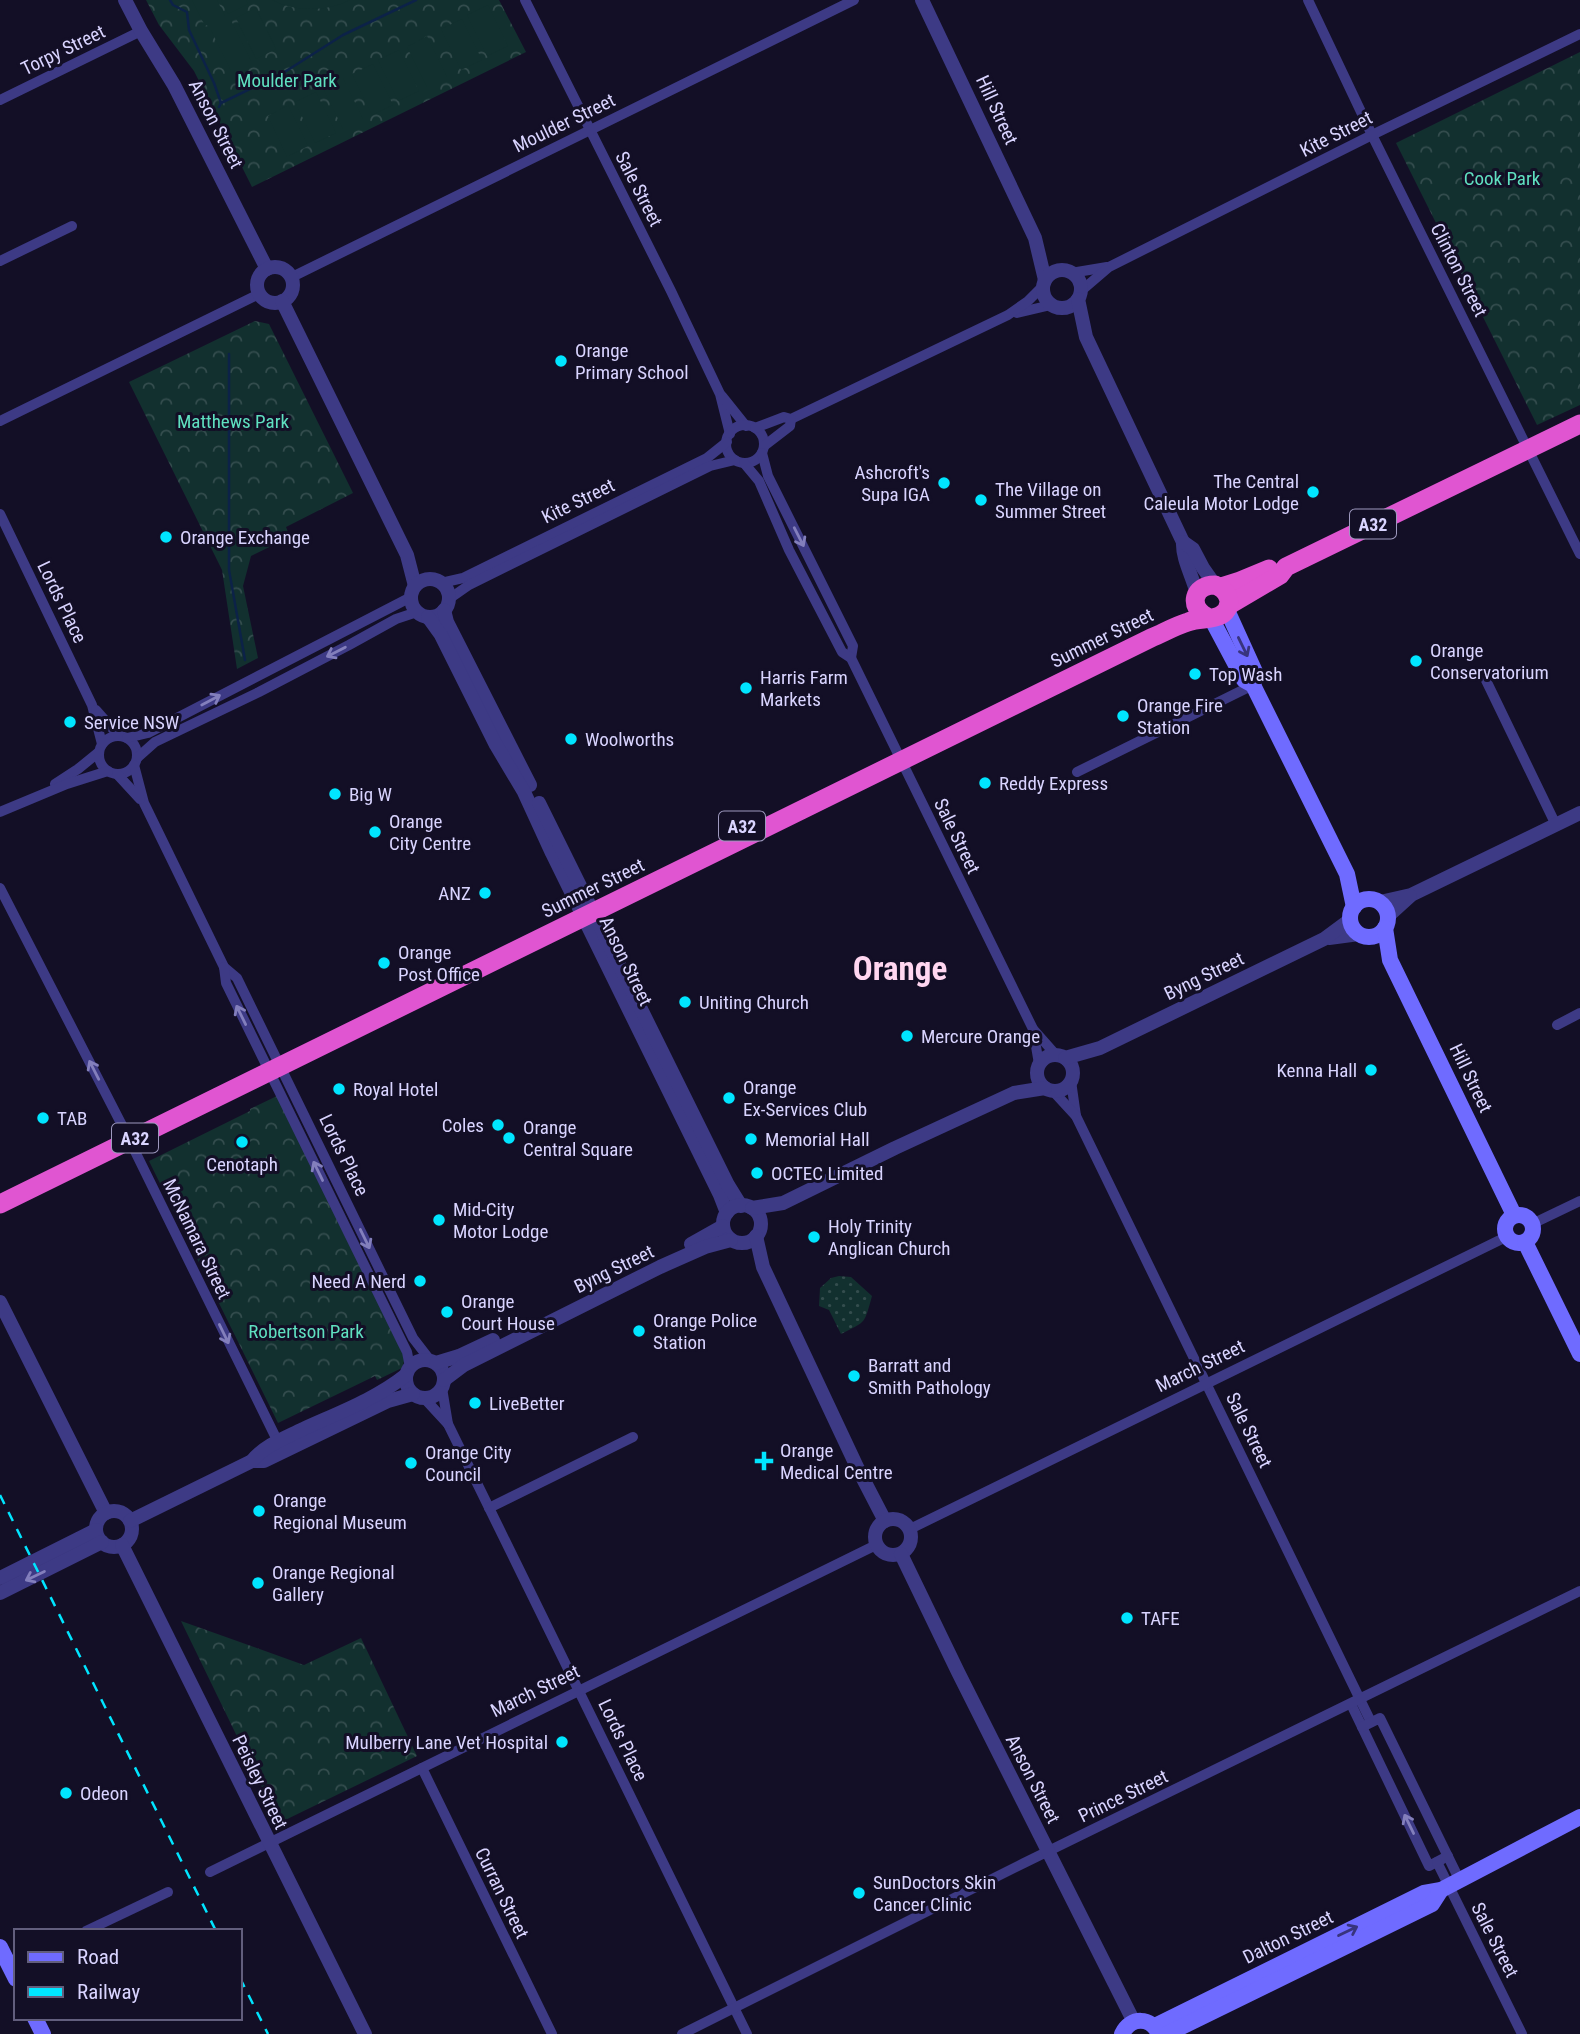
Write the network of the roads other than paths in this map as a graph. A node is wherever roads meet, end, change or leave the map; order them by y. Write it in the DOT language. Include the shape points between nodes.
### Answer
graph roads {
  1 [pos="125,0"];
  2 [pos="525,0"];
  3 [pos="854,0"];
  4 [pos="922,0"];
  5 [pos="1308,0"];
  6 [pos="141,31"];
  7 [pos="1580,34"];
  8 [pos="0,100"];
  9 [pos="590,130"];
  10 [pos="1372,135"];
  11 [pos="72,226"];
  12 [pos="1035,238"];
  13 [pos="0,261"];
  14 [pos="1109,267"];
  15 [pos="267,269"];
  16 [pos="1066,271"];
  17 [pos="290,278"];
  18 [pos="1044,283"];
  19 [pos="259,293"];
  20 [pos="1079,295"];
  21 [pos="282,301"];
  22 [pos="1055,307"];
  23 [pos="1008,315"];
  24 [pos="1086,337"];
  25 [pos="720,394"];
  26 [pos="791,419"];
  27 [pos="0,421"];
  28 [pos="1580,424"];
  29 [pos="751,427"];
  30 [pos="728,438"];
  31 [pos="763,449"];
  32 [pos="1529,449"];
  33 [pos="740,462"];
  34 [pos="0,514"];
  35 [pos="1183,542"];
  36 [pos="1580,554"];
  37 [pos="407,555"];
  38 [pos="1286,567"];
  39 [pos="435,581"];
  40 [pos="1218,586"];
  41 [pos="413,592"];
  42 [pos="1197,596"];
  43 [pos="447,605"];
  44 [pos="1218,613"];
  45 [pos="423,615"];
  46 [pos="851,658"];
  47 [pos="1482,672"];
  48 [pos="1253,685"];
  49 [pos="92,705"];
  50 [pos="123,737"];
  51 [pos="100,748"];
  52 [pos="899,755"];
  53 [pos="135,762"];
  54 [pos="1077,772"];
  55 [pos="112,773"];
  56 [pos="35,796"];
  57 [pos="144,803"];
  58 [pos="0,812"];
  59 [pos="1580,814"];
  60 [pos="1556,825"];
  61 [pos="1347,874"];
  62 [pos="0,888"];
  63 [pos="1411,895"];
  64 [pos="1375,900"];
  65 [pos="586,910"];
  66 [pos="1352,913"];
  67 [pos="1387,922"];
  68 [pos="1365,935"];
  69 [pos="1324,939"];
  70 [pos="1390,960"];
  71 [pos="1580,1013"];
  72 [pos="1557,1025"];
  73 [pos="1033,1028"];
  74 [pos="1100,1048"];
  75 [pos="1060,1057"];
  76 [pos="273,1065"];
  77 [pos="1038,1069"];
  78 [pos="1072,1077"];
  79 [pos="1049,1090"];
  80 [pos="1014,1093"];
  81 [pos="1076,1116"];
  82 [pos="128,1136"];
  83 [pos="0,1191"];
  84 [pos="1580,1201"];
  85 [pos="783,1203"];
  86 [pos="0,1204"];
  87 [pos="747,1207"];
  88 [pos="1514,1215"];
  89 [pos="725,1219"];
  90 [pos="1532,1224"];
  91 [pos="758,1231"];
  92 [pos="1506,1237"];
  93 [pos="736,1241"];
  94 [pos="1525,1242"];
  95 [pos="763,1267"];
  96 [pos="0,1302"];
  97 [pos="1580,1354"];
  98 [pos="433,1361"];
  99 [pos="408,1371"];
  100 [pos="1208,1383"];
  101 [pos="443,1384"];
  102 [pos="419,1396"];
  103 [pos="448,1424"];
  104 [pos="633,1437"];
  105 [pos="278,1442"];
  106 [pos="272,1457"];
  107 [pos="252,1461"];
  108 [pos="489,1508"];
  109 [pos="106,1513"];
  110 [pos="130,1521"];
  111 [pos="884,1521"];
  112 [pos="910,1529"];
  113 [pos="99,1536"];
  114 [pos="122,1545"];
  115 [pos="876,1545"];
  116 [pos="901,1554"];
  117 [pos="0,1578"];
  118 [pos="1580,1591"];
  119 [pos="0,1593"];
  120 [pos="579,1691"];
  121 [pos="1356,1702"];
  122 [pos="1367,1725"];
  123 [pos="422,1768"];
  124 [pos="1580,1817"];
  125 [pos="269,1843"];
  126 [pos="1048,1852"];
  127 [pos="1448,1856"];
  128 [pos="1437,1862"];
  129 [pos="210,1872"];
  130 [pos="1450,1886"];
  131 [pos="168,1892"];
  132 [pos="90,1929"];
  133 [pos="0,1947"];
  134 [pos="10,1971"];
  135 [pos="734,2008"];
  136 [pos="1128,2028"];
  137 [pos="1160,2031"];
  138 [pos="365,2034"];
  139 [pos="552,2034"];
  140 [pos="682,2034"];
  141 [pos="747,2034"];
  142 [pos="1522,2034"];
  1 -- 6 [label="street, Anson Street"];
  2 -- 9 [label="street, Sale Street"];
  3 -- 9 [label="street, Moulder Street"];
  4 -- 12 [label="street, Hill Street"];
  5 -- 10 [label="street, Clinton Street"];
  6 -- 8 [label="street, Torpy Street"];
  6 -- 15 [label="street, Anson Street" via="174,85"];
  7 -- 10 [label="street, Kite Street"];
  9 -- 17 [label="street, Moulder Street"];
  9 -- 25 [label="street, Sale Street"];
  10 -- 14 [label="street, Kite Street"];
  10 -- 32 [label="street, Clinton Street"];
  11 -- 13 [label="street"];
  12 -- 16 [label="street, Hill Street"];
  12 -- 18 [label="street, Hill Street"];
  14 -- 16 [label="street, Kite Street"];
  14 -- 20 [label="street, Kite Street"];
  15 -- 17 [label="street" via="280,268"];
  15 -- 19 [label="street" via="258,280"];
  16 -- 18 [label="street" via="1049,275"];
  16 -- 20 [label="street" via="1079,280"];
  17 -- 21 [label="street" via="291,291"];
  18 -- 22 [label="street" via="1044,298"];
  18 -- 23 [label="street"];
  19 -- 21 [label="street" via="268,302"];
  19 -- 27 [label="street"];
  20 -- 22 [label="street" via="1070,307"];
  20 -- 24 [label="street"];
  21 -- 37 [label="street"];
  22 -- 23 [label="street"];
  22 -- 24 [label="street"];
  23 -- 26 [label="street"];
  24 -- 35 [label="street"];
  25 -- 29 [label="street, Sale Street"];
  25 -- 30 [label="street, Sale Street"];
  26 -- 29 [label="street"];
  26 -- 31 [label="street" via="790,426"];
  28 -- 32 [label="highway, Summer Street / A32"];
  29 -- 30 [label="street" via="740,426"];
  29 -- 31 [label="street" via="762,436"];
  30 -- 33 [label="street" via="728,452"];
  30 -- 39 [label="street, Kite Street" via="707,458 463,578"];
  31 -- 33 [label="street" via="754,461"];
  31 -- 46 [label="street, Sale Street, one-way" via="768,476 853,646"];
  32 -- 36 [label="street, Clinton Street"];
  32 -- 38 [label="highway, Summer Street / A32"];
  33 -- 43 [label="street, Kite Street" via="710,466 469,585"];
  33 -- 46 [label="street, Sale Street" via="759,481 842,652"];
  34 -- 49 [label="street, Lords Place"];
  35 -- 40 [label="street"];
  35 -- 42 [label="street" via="1182,553"];
  37 -- 39 [label="street"];
  37 -- 41 [label="street"];
  38 -- 40 [label="highway, Summer Street / A32" via="1275,566"];
  38 -- 44 [label="highway, Summer Street / A32"];
  39 -- 41 [label="street" via="420,583"];
  39 -- 43 [label="street" via="448,593"];
  40 -- 42 [label="highway, A32" via="1204,587"];
  40 -- 44 [label="highway" via="1228,596"];
  41 -- 45 [label="street" via="412,603"];
  50 -- 41 [label="street, one-way" via="148,733"];
  42 -- 44 [label="highway" via="1199,612"];
  42 -- 52 [label="highway, Summer Street / A32" via="1154,625"];
  43 -- 45 [label="street" via="440,614"];
  43 -- 65 [label="street, Anson Street" via="447,622"];
  44 -- 48 [label="main road" via="1256,674"];
  44 -- 52 [label="highway, Summer Street / A32" via="1171,629"];
  45 -- 53 [label="street, one-way" via="396,619 155,742"];
  45 -- 65 [label="street, Anson Street" via="442,635"];
  46 -- 52 [label="street, Sale Street"];
  47 -- 60 [label="street"];
  48 -- 54 [label="street"];
  48 -- 61 [label="main road"];
  49 -- 50 [label="street, Lords Place"];
  49 -- 51 [label="street, Lords Place"];
  50 -- 51 [label="street" via="106,740"];
  50 -- 53 [label="street" via="135,747"];
  51 -- 55 [label="street" via="100,763"];
  51 -- 56 [label="street" via="78,769"];
  52 -- 65 [label="highway, Summer Street / A32"];
  52 -- 73 [label="street, Sale Street"];
  53 -- 55 [label="street" via="127,772"];
  53 -- 57 [label="street, Lords Place"];
  55 -- 56 [label="street" via="83,778"];
  55 -- 57 [label="street, Lords Place"];
  56 -- 58 [label="street"];
  57 -- 76 [label="street, Lords Place" via="224,967 237,978"];
  59 -- 60 [label="street"];
  60 -- 63 [label="street"];
  61 -- 64 [label="main road"];
  61 -- 66 [label="main road"];
  82 -- 62 [label="street, McNamara Street, one-way"];
  63 -- 64 [label="street"];
  63 -- 67 [label="street"];
  64 -- 66 [label="main road" via="1364,900"];
  64 -- 67 [label="main road" via="1384,906"];
  65 -- 76 [label="highway, Summer Street / A32"];
  65 -- 87 [label="street, Anson Street" via="728,1185"];
  65 -- 89 [label="street, Anson Street" via="720,1195"];
  66 -- 68 [label="main road" via="1354,930"];
  66 -- 69 [label="street, Byng Street"];
  67 -- 68 [label="main road" via="1381,933"];
  67 -- 70 [label="main road, Hill Street"];
  68 -- 69 [label="street, Byng Street"];
  68 -- 70 [label="main road, Hill Street"];
  69 -- 74 [label="street, Byng Street"];
  70 -- 88 [label="main road, Hill Street"];
  71 -- 72 [label="street"];
  73 -- 75 [label="street, Sale Street"];
  73 -- 77 [label="street, Sale Street"];
  74 -- 75 [label="street, Byng Street"];
  74 -- 78 [label="street, Byng Street"];
  75 -- 77 [label="street" via="1046,1057"];
  75 -- 78 [label="street" via="1069,1062"];
  76 -- 82 [label="highway, Summer Street / A32"];
  76 -- 98 [label="street, Lords Place, one-way" via="413,1338"];
  99 -- 76 [label="street, Lords Place, one-way" via="407,1352"];
  77 -- 79 [label="street" via="1041,1085"];
  77 -- 80 [label="street"];
  78 -- 79 [label="street" via="1064,1089"];
  78 -- 81 [label="street, Sale Street"];
  79 -- 80 [label="street"];
  79 -- 81 [label="street, Sale Street"];
  80 -- 85 [label="street"];
  81 -- 100 [label="street, Sale Street"];
  82 -- 83 [label="highway, Summer Street / A32"];
  82 -- 86 [label="highway, Summer Street / A32"];
  82 -- 105 [label="street, McNamara Street, one-way"];
  84 -- 90 [label="street"];
  85 -- 87 [label="street"];
  85 -- 91 [label="street"];
  87 -- 89 [label="street" via="731,1209"];
  87 -- 91 [label="street" via="758,1216"];
  88 -- 90 [label="main road" via="1525,1216"];
  88 -- 92 [label="main road" via="1504,1227"];
  89 -- 93 [label="street" via="727,1236"];
  89 -- 98 [label="street, Byng Street" via="707,1236 459,1356"];
  90 -- 94 [label="main road" via="1532,1234"];
  91 -- 93 [label="street" via="752,1240"];
  91 -- 95 [label="street"];
  92 -- 94 [label="main road" via="1515,1243"];
  92 -- 100 [label="street, March Street"];
  93 -- 95 [label="street"];
  93 -- 101 [label="street, Byng Street" via="685,1256 615,1289 464,1365"];
  94 -- 97 [label="main road"];
  95 -- 111 [label="street"];
  96 -- 109 [label="street"];
  98 -- 99 [label="street" via="419,1360"];
  98 -- 101 [label="street" via="441,1367"];
  99 -- 102 [label="street" via="407,1385"];
  99 -- 105 [label="street" via="383,1392"];
  100 -- 112 [label="street, March Street"];
  100 -- 121 [label="street, Sale Street"];
  101 -- 102 [label="street" via="435,1395"];
  101 -- 103 [label="street, Lords Place"];
  102 -- 103 [label="street, Lords Place"];
  102 -- 106 [label="street" via="388,1401"];
  103 -- 108 [label="street, Lords Place"];
  104 -- 108 [label="street"];
  105 -- 106 [label="street"];
  105 -- 107 [label="street"];
  106 -- 107 [label="street"];
  107 -- 110 [label="street"];
  108 -- 120 [label="street, Lords Place"];
  109 -- 110 [label="street" via="117,1511"];
  109 -- 113 [label="street" via="99,1520"];
  110 -- 114 [label="street" via="132,1532"];
  111 -- 112 [label="street" via="902,1521"];
  111 -- 115 [label="street" via="875,1534"];
  112 -- 116 [label="street" via="911,1541"];
  113 -- 114 [label="street" via="111,1547"];
  113 -- 117 [label="street"];
  113 -- 119 [label="street, one-way"];
  114 -- 125 [label="street, Peisley Street"];
  115 -- 116 [label="street" via="884,1553"];
  115 -- 120 [label="street, March Street"];
  116 -- 126 [label="street, Anson Street"];
  118 -- 121 [label="street, Prince Street"];
  120 -- 123 [label="street, March Street"];
  120 -- 135 [label="street, Lords Place"];
  121 -- 122 [label="street, Sale Street"];
  121 -- 126 [label="street, Prince Street"];
  122 -- 127 [label="street, Sale Street" via="1380,1718"];
  128 -- 122 [label="street, Sale Street, one-way" via="1429,1866"];
  123 -- 125 [label="street, March Street"];
  123 -- 139 [label="street, Curran Street"];
  124 -- 130 [label="main road, Dalton Street"];
  125 -- 129 [label="street, March Street"];
  125 -- 138 [label="street, Peisley Street"];
  126 -- 135 [label="street, Prince Street"];
  126 -- 136 [label="street, Anson Street"];
  127 -- 128 [label="street"];
  127 -- 130 [label="street, Sale Street"];
  128 -- 130 [label="street, Sale Street"];
  130 -- 137 [label="main road, Dalton Street" via="1432,1904"];
  130 -- 142 [label="street, Sale Street"];
  131 -- 132 [label="street"];
  133 -- 134 [label="main road"];
  135 -- 140 [label="street, Prince Street"];
  135 -- 141 [label="street, Lords Place"];
  136 -- 137 [label="main road" via="1148,2021"];
}
